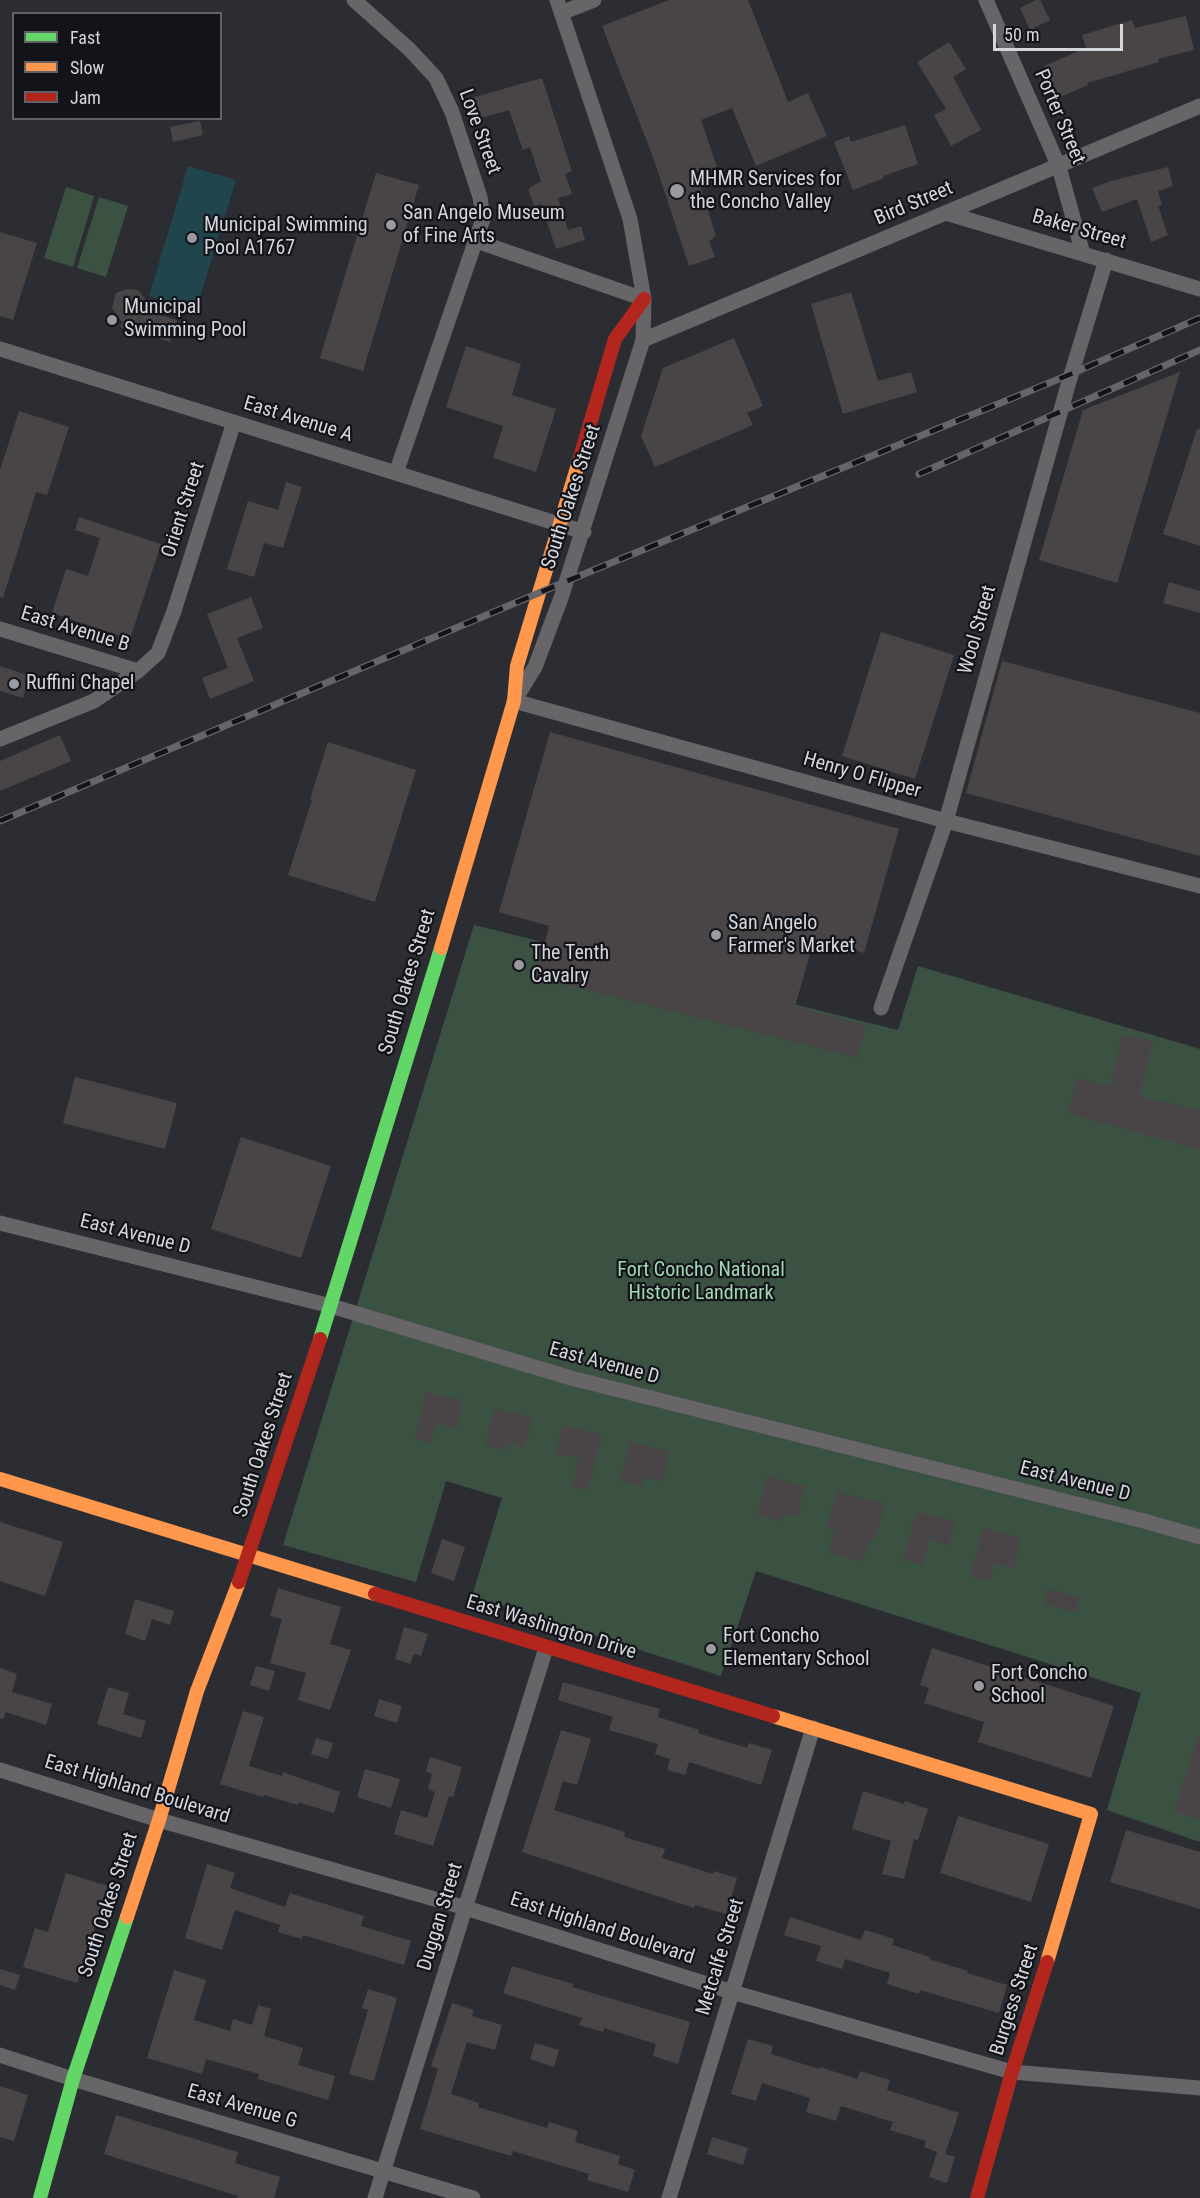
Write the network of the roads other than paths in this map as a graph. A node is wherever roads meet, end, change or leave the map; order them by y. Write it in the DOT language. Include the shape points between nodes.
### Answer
graph roads {
  1 [pos="354,0"];
  2 [pos="594,0"];
  3 [pos="986,0"];
  4 [pos="559,6"];
  5 [pos="1200,106"];
  6 [pos="1059,166"];
  7 [pos="946,213"];
  8 [pos="476,241"];
  9 [pos="1083,254"];
  10 [pos="1106,260"];
  11 [pos="1200,289"];
  12 [pos="644,299"];
  13 [pos="644,340"];
  14 [pos="0,349"];
  15 [pos="234,422"];
  16 [pos="396,473"];
  17 [pos="560,524"];
  18 [pos="584,532"];
  19 [pos="0,629"];
  20 [pos="138,671"];
  21 [pos="514,701"];
  22 [pos="0,739"];
  23 [pos="946,821"];
  24 [pos="1200,886"];
  25 [pos="881,1008"];
  26 [pos="0,1223"];
  27 [pos="331,1306"];
  28 [pos="0,1479"];
  29 [pos="1200,1537"];
  30 [pos="249,1556"];
  31 [pos="546,1648"];
  32 [pos="813,1728"];
  33 [pos="0,1770"];
  34 [pos="1091,1814"];
  35 [pos="159,1820"];
  36 [pos="466,1908"];
  37 [pos="732,1992"];
  38 [pos="0,2055"];
  39 [pos="1012,2072"];
  40 [pos="73,2079"];
  41 [pos="1200,2088"];
  42 [pos="384,2170"];
  43 [pos="40,2198"];
  44 [pos="375,2198"];
  45 [pos="473,2198"];
  46 [pos="669,2198"];
  47 [pos="976,2198"];
  1 -- 8 [label="street, Love Street" via="409,49 436,78 446,97 480,197 483,219"];
  2 -- 4 [label="street"];
  3 -- 6 [label="street, Porter Street"];
  4 -- 12 [label="street, South Oakes Street" via="630,219"];
  5 -- 6 [label="street, Bird Street"];
  6 -- 7 [label="street, Bird Street"];
  6 -- 9 [label="street, Porter Street"];
  7 -- 9 [label="street, Baker Street"];
  7 -- 13 [label="street, Bird Street"];
  8 -- 12 [label="street"];
  8 -- 16 [label="street, Love Street"];
  9 -- 10 [label="street, Baker Street"];
  10 -- 11 [label="street, Baker Street"];
  10 -- 23 [label="street, Wool Street"];
  12 -- 13 [label="street, South Oakes Street"];
  12 -- 17 [label="street, South Oakes Street" via="615,339"];
  13 -- 18 [label="street, South Oakes Street"];
  14 -- 15 [label="street, East Avenue A"];
  15 -- 16 [label="street, East Avenue A"];
  15 -- 20 [label="street, Orient Street" via="158,653"];
  16 -- 17 [label="street, East Avenue A"];
  17 -- 18 [label="street, East Avenue A"];
  17 -- 21 [label="street, South Oakes Street" via="517,666"];
  18 -- 21 [label="street, South Oakes Street" via="535,667"];
  19 -- 20 [label="street, East Avenue B"];
  20 -- 22 [label="street, Orient Street" via="94,701"];
  21 -- 23 [label="street, Henry O Flipper"];
  21 -- 27 [label="street, South Oakes Street"];
  23 -- 24 [label="street, Henry O Flipper"];
  23 -- 25 [label="street, Wool Street"];
  26 -- 27 [label="street, East Avenue D"];
  27 -- 29 [label="street, East Avenue D" via="571,1378"];
  27 -- 30 [label="street, South Oakes Street"];
  28 -- 30 [label="street, East Washington Drive"];
  30 -- 31 [label="street, East Washington Drive"];
  30 -- 35 [label="street, South Oakes Street" via="197,1691"];
  31 -- 32 [label="street, East Washington Drive"];
  31 -- 36 [label="street, Duggan Street"];
  32 -- 34 [label="street, East Washington Drive"];
  32 -- 37 [label="street, Metcalfe Street"];
  33 -- 35 [label="street, East Highland Boulevard"];
  34 -- 39 [label="street, Burgess Street"];
  35 -- 36 [label="street, East Highland Boulevard"];
  35 -- 40 [label="street, South Oakes Street"];
  36 -- 37 [label="street, East Highland Boulevard"];
  36 -- 42 [label="street, Duggan Street"];
  37 -- 39 [label="street, East Highland Boulevard"];
  37 -- 46 [label="street, Metcalfe Street"];
  38 -- 40 [label="street, East Avenue G"];
  39 -- 41 [label="street, East Highland Boulevard"];
  39 -- 47 [label="street, Burgess Street"];
  40 -- 42 [label="street, East Avenue G"];
  40 -- 43 [label="street, South Oakes Street"];
  42 -- 44 [label="street, Duggan Street"];
  42 -- 45 [label="street, East Avenue G"];
}
